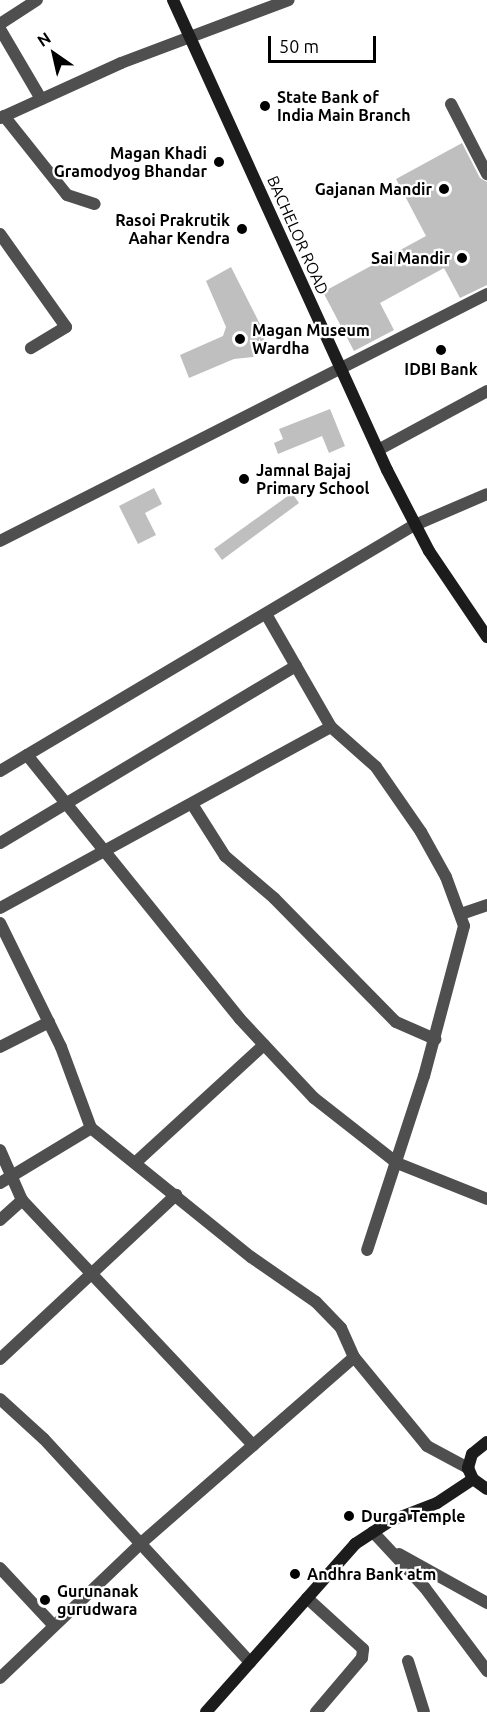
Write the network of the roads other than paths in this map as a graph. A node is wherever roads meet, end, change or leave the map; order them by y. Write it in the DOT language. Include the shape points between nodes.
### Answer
graph roads {
  1 [pos="37,0"];
  2 [pos="173,0"];
  3 [pos="290,0"];
  4 [pos="0,24"];
  5 [pos="0,29"];
  6 [pos="189,35"];
  7 [pos="41,99"];
  8 [pos="451,104"];
  9 [pos="2,117"];
  10 [pos="487,174"];
  11 [pos="95,204"];
  12 [pos="0,234"];
  13 [pos="487,294"];
  14 [pos="31,348"];
  15 [pos="342,371"];
  16 [pos="487,391"];
  17 [pos="378,450"];
  18 [pos="487,494"];
  19 [pos="415,525"];
  20 [pos="0,541"];
  21 [pos="266,614"];
  22 [pos="487,637"];
  23 [pos="296,666"];
  24 [pos="331,727"];
  25 [pos="27,755"];
  26 [pos="0,771"];
  27 [pos="192,804"];
  28 [pos="66,806"];
  29 [pos="0,843"];
  30 [pos="102,853"];
  31 [pos="487,905"];
  32 [pos="0,908"];
  33 [pos="461,914"];
  34 [pos="0,923"];
  35 [pos="49,1022"];
  36 [pos="435,1039"];
  37 [pos="264,1045"];
  38 [pos="0,1047"];
  39 [pos="91,1128"];
  40 [pos="0,1150"];
  41 [pos="135,1162"];
  42 [pos="397,1163"];
  43 [pos="12,1177"];
  44 [pos="0,1183"];
  45 [pos="176,1196"];
  46 [pos="487,1199"];
  47 [pos="22,1200"];
  48 [pos="0,1220"];
  49 [pos="367,1250"];
  50 [pos="92,1274"];
  51 [pos="354,1357"];
  52 [pos="0,1359"];
  53 [pos="0,1400"];
  54 [pos="487,1442"];
  55 [pos="253,1445"];
  56 [pos="471,1474"];
  57 [pos="487,1489"];
  58 [pos="373,1532"];
  59 [pos="140,1544"];
  60 [pos="387,1548"];
  61 [pos="0,1568"];
  62 [pos="307,1598"];
  63 [pos="487,1603"];
  64 [pos="54,1626"];
  65 [pos="408,1661"];
  66 [pos="250,1662"];
  67 [pos="487,1671"];
  68 [pos="0,1678"];
  69 [pos="419,1709"];
  70 [pos="206,1712"];
  71 [pos="316,1712"];
  1 -- 4 [label="street"];
  2 -- 6 [label="main road, BACHELOR ROAD"];
  3 -- 6 [label="street"];
  5 -- 7 [label="street"];
  6 -- 7 [label="street"];
  6 -- 15 [label="main road, BACHELOR ROAD"];
  7 -- 9 [label="street"];
  8 -- 10 [label="street"];
  9 -- 11 [label="street" via="67,195"];
  12 -- 14 [label="street" via="66,327"];
  13 -- 15 [label="street"];
  15 -- 17 [label="main road, BACHELOR ROAD"];
  15 -- 20 [label="street"];
  16 -- 17 [label="street"];
  17 -- 19 [label="main road, BACHELOR ROAD"];
  18 -- 19 [label="street"];
  19 -- 21 [label="street"];
  19 -- 22 [label="main road, BACHELOR ROAD"];
  21 -- 23 [label="street"];
  21 -- 25 [label="street"];
  23 -- 24 [label="street"];
  23 -- 28 [label="street"];
  24 -- 27 [label="street"];
  24 -- 33 [label="street" via="376,767 421,832"];
  25 -- 26 [label="street"];
  25 -- 28 [label="street"];
  27 -- 30 [label="street"];
  27 -- 36 [label="street" via="225,856 274,898 396,1023"];
  28 -- 29 [label="street"];
  28 -- 30 [label="street"];
  30 -- 32 [label="street"];
  30 -- 37 [label="street"];
  31 -- 33 [label="street"];
  33 -- 36 [label="street" via="464,926"];
  34 -- 35 [label="street"];
  35 -- 38 [label="street"];
  35 -- 39 [label="street"];
  36 -- 42 [label="street"];
  37 -- 41 [label="street"];
  37 -- 42 [label="street" via="314,1098"];
  39 -- 41 [label="street"];
  39 -- 43 [label="street"];
  40 -- 43 [label="street"];
  41 -- 45 [label="street"];
  42 -- 46 [label="street"];
  42 -- 49 [label="street"];
  43 -- 44 [label="street"];
  43 -- 47 [label="street"];
  45 -- 50 [label="street"];
  45 -- 51 [label="street" via="251,1257 316,1302 341,1328"];
  47 -- 48 [label="street"];
  47 -- 50 [label="street"];
  50 -- 52 [label="street"];
  50 -- 55 [label="street"];
  51 -- 55 [label="street"];
  51 -- 56 [label="street" via="427,1446"];
  53 -- 59 [label="street" via="44,1439"];
  54 -- 56 [label="main road" via="472,1454"];
  55 -- 59 [label="street"];
  56 -- 57 [label="main road"];
  56 -- 58 [label="main road" via="437,1503 390,1521"];
  58 -- 60 [label="street"];
  58 -- 62 [label="main road" via="355,1544"];
  59 -- 64 [label="street"];
  59 -- 66 [label="street"];
  60 -- 63 [label="street"];
  60 -- 67 [label="street" via="425,1588"];
  61 -- 64 [label="street"];
  62 -- 66 [label="main road"];
  62 -- 71 [label="street" via="363,1649 362,1658"];
  64 -- 68 [label="street"];
  65 -- 69 [label="street"];
  66 -- 70 [label="main road"];
}
